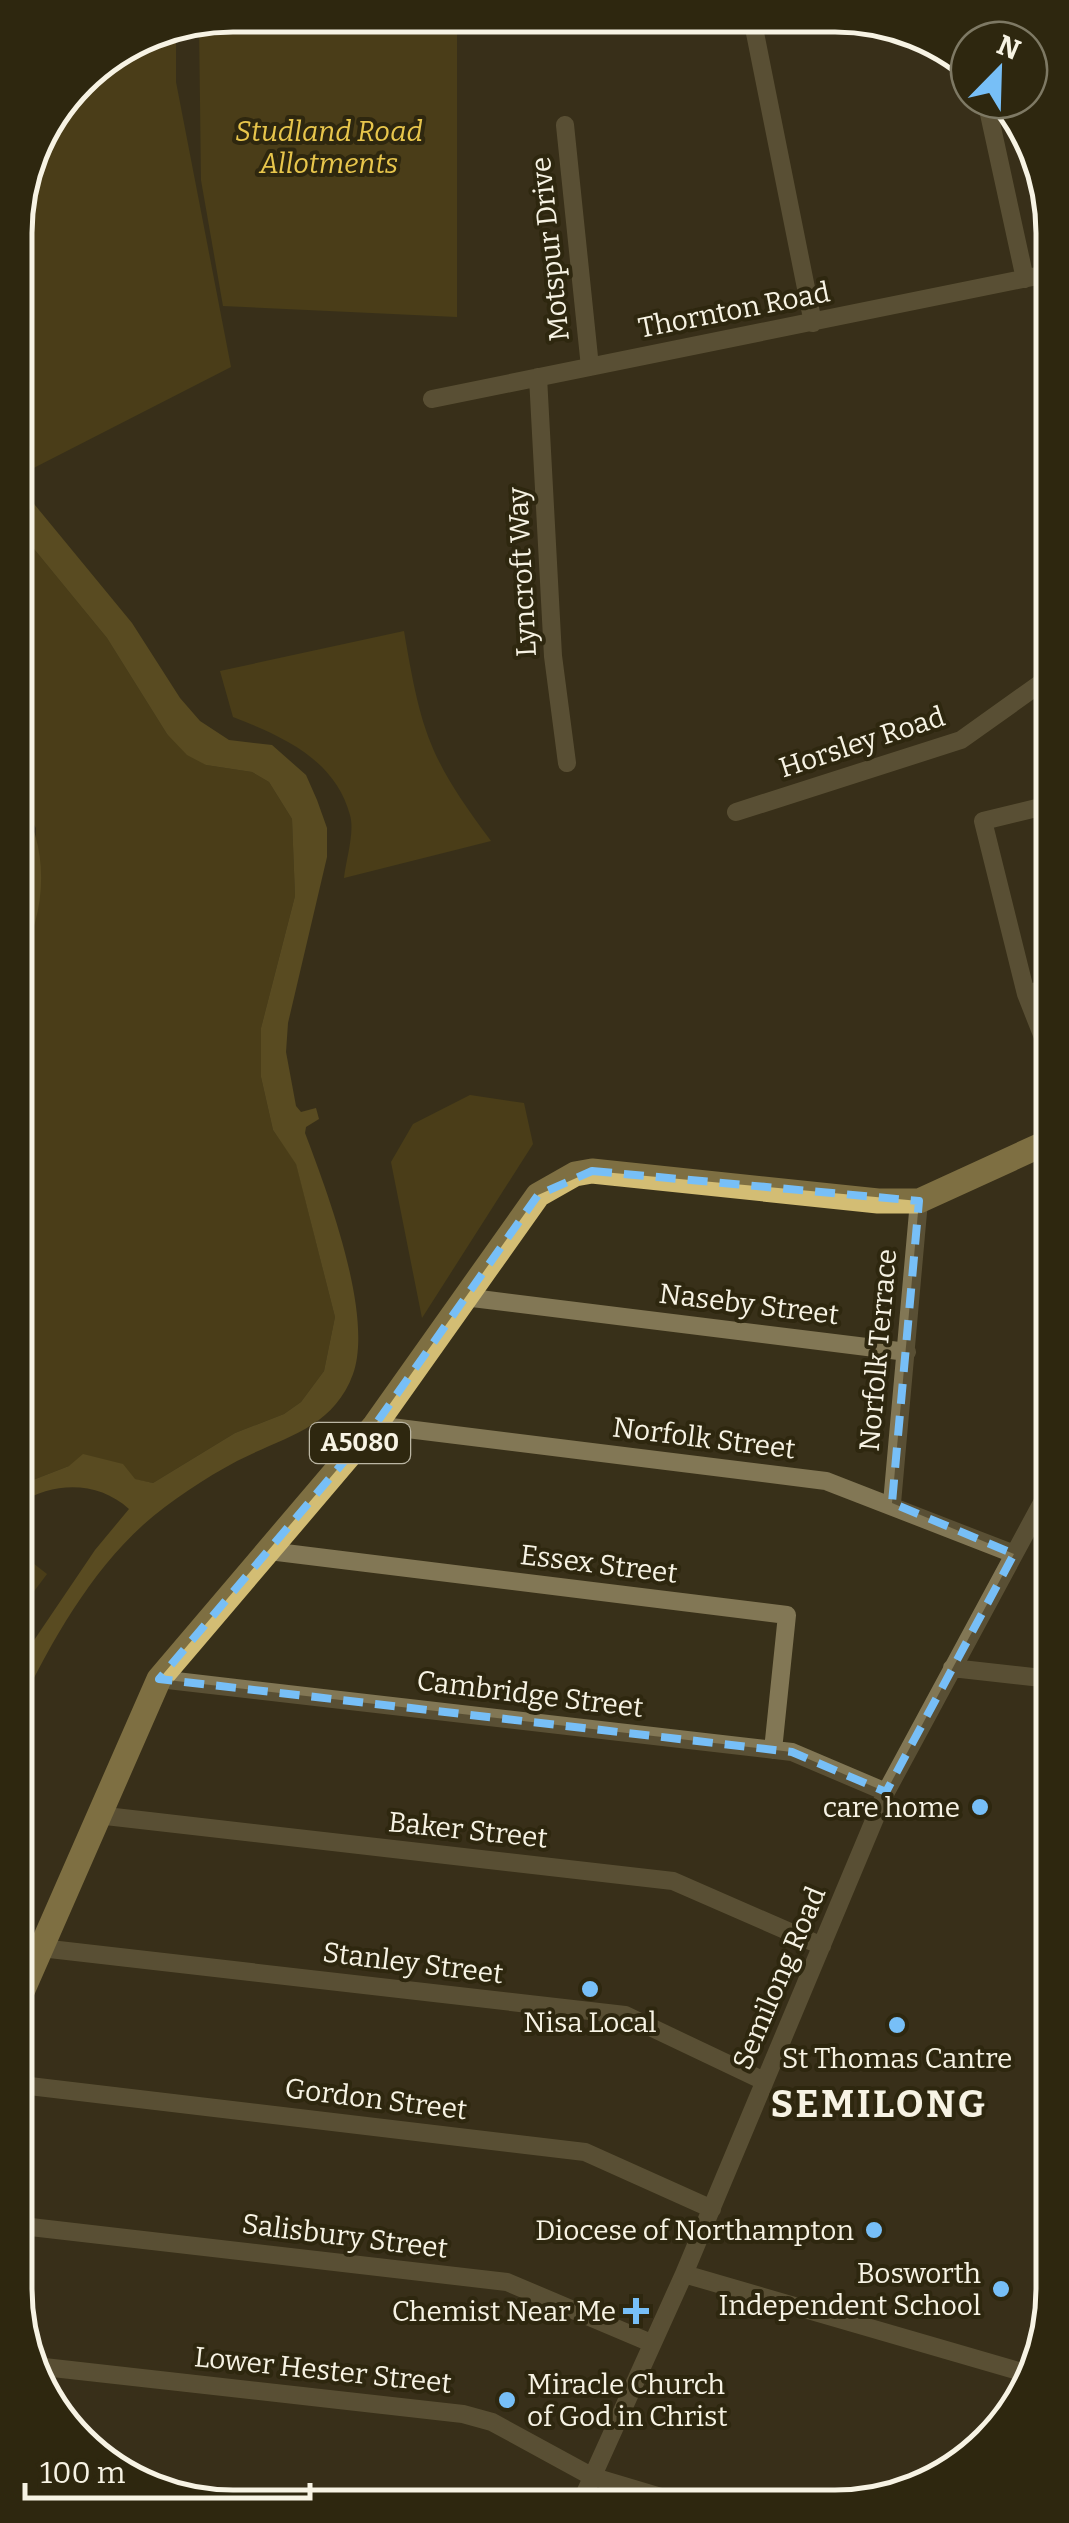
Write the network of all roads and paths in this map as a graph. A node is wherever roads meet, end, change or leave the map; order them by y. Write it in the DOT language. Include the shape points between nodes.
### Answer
graph roads {
  1 [pos="755,32"];
  2 [pos="990,120"];
  3 [pos="566,125"];
  4 [pos="1036,276"];
  5 [pos="1025,279"];
  6 [pos="813,322"];
  7 [pos="590,367"];
  8 [pos="538,378"];
  9 [pos="432,399"];
  10 [pos="1036,687"];
  11 [pos="566,763"];
  12 [pos="1036,808"];
  13 [pos="736,812"];
  14 [pos="1036,991"];
  15 [pos="1026,994"];
  16 [pos="1036,1020"];
  17 [pos="1036,1147"];
  18 [pos="918,1202"];
  19 [pos="464,1297"];
  20 [pos="908,1352"];
  21 [pos="375,1425"];
  22 [pos="892,1503"];
  23 [pos="1036,1515"];
  24 [pos="1030,1526"];
  25 [pos="1036,1527"];
  26 [pos="268,1551"];
  27 [pos="1014,1554"];
  28 [pos="952,1668"];
  29 [pos="1036,1678"];
  30 [pos="159,1679"];
  31 [pos="773,1750"];
  32 [pos="886,1792"];
  33 [pos="97,1816"];
  34 [pos="822,1946"];
  35 [pos="42,1948"];
  36 [pos="33,1968"];
  37 [pos="764,2080"];
  38 [pos="33,2086"];
  39 [pos="712,2210"];
  40 [pos="33,2227"];
  41 [pos="684,2274"];
  42 [pos="651,2343"];
  43 [pos="48,2368"];
  44 [pos="1019,2371"];
  45 [pos="591,2476"];
  46 [pos="585,2490"];
  47 [pos="638,2490"];
  1 -- 6 [label="street"];
  2 -- 5 [label="street"];
  3 -- 7 [label="street, Motspur Drive"];
  4 -- 5 [label="street, Thornton Road"];
  5 -- 6 [label="street, Thornton Road"];
  6 -- 7 [label="street, Thornton Road"];
  7 -- 8 [label="street, Thornton Road"];
  8 -- 9 [label="street, Thornton Road"];
  8 -- 11 [label="street, Lyncroft Way" via="553,656"];
  10 -- 13 [label="street, Horsley Road" via="961,740"];
  12 -- 15 [label="street" via="982,821"];
  14 -- 15 [label="street"];
  15 -- 16 [label="street"];
  17 -- 18 [label="main road, A5080"];
  18 -- 19 [label="main road, A5080" via="575,1174 538,1195"];
  18 -- 20 [label="street, Norfolk Terrace"];
  19 -- 20 [label="street, Naseby Street"];
  19 -- 21 [label="main road, A5080"];
  20 -- 22 [label="street, Norfolk Terrace"];
  21 -- 22 [label="street, Norfolk Street" via="826,1481"];
  21 -- 26 [label="main road, A5080"];
  22 -- 27 [label="street, Norfolk Street"];
  23 -- 24 [label="street, Semilong Road"];
  24 -- 25 [label="street"];
  24 -- 27 [label="street, Semilong Road"];
  26 -- 30 [label="main road, A5080"];
  26 -- 31 [label="street, Essex Street" via="787,1615"];
  27 -- 28 [label="street, Semilong Road"];
  28 -- 29 [label="street"];
  28 -- 32 [label="street, Semilong Road"];
  30 -- 31 [label="street, Cambridge Street"];
  30 -- 33 [label="main road, A5080"];
  31 -- 32 [label="street, Cambridge Street"];
  32 -- 34 [label="street, Semilong Road"];
  33 -- 34 [label="street, Baker Street" via="673,1881"];
  33 -- 35 [label="main road, A5080"];
  34 -- 37 [label="street, Semilong Road"];
  35 -- 36 [label="main road, A5080"];
  35 -- 37 [label="street, Stanley Street" via="625,2015"];
  37 -- 39 [label="street, Semilong Road"];
  38 -- 39 [label="street, Gordon Street" via="585,2152"];
  39 -- 41 [label="street, Semilong Road"];
  40 -- 42 [label="street, Salisbury Street" via="507,2282"];
  41 -- 42 [label="street, Semilong Road"];
  41 -- 44 [label="street"];
  42 -- 45 [label="street, Semilong Road"];
  43 -- 45 [label="street, Lower Hester Street" via="462,2414 492,2422"];
  45 -- 46 [label="street, Semilong Road"];
  45 -- 47 [label="street, Lower Hester Street"];
}
